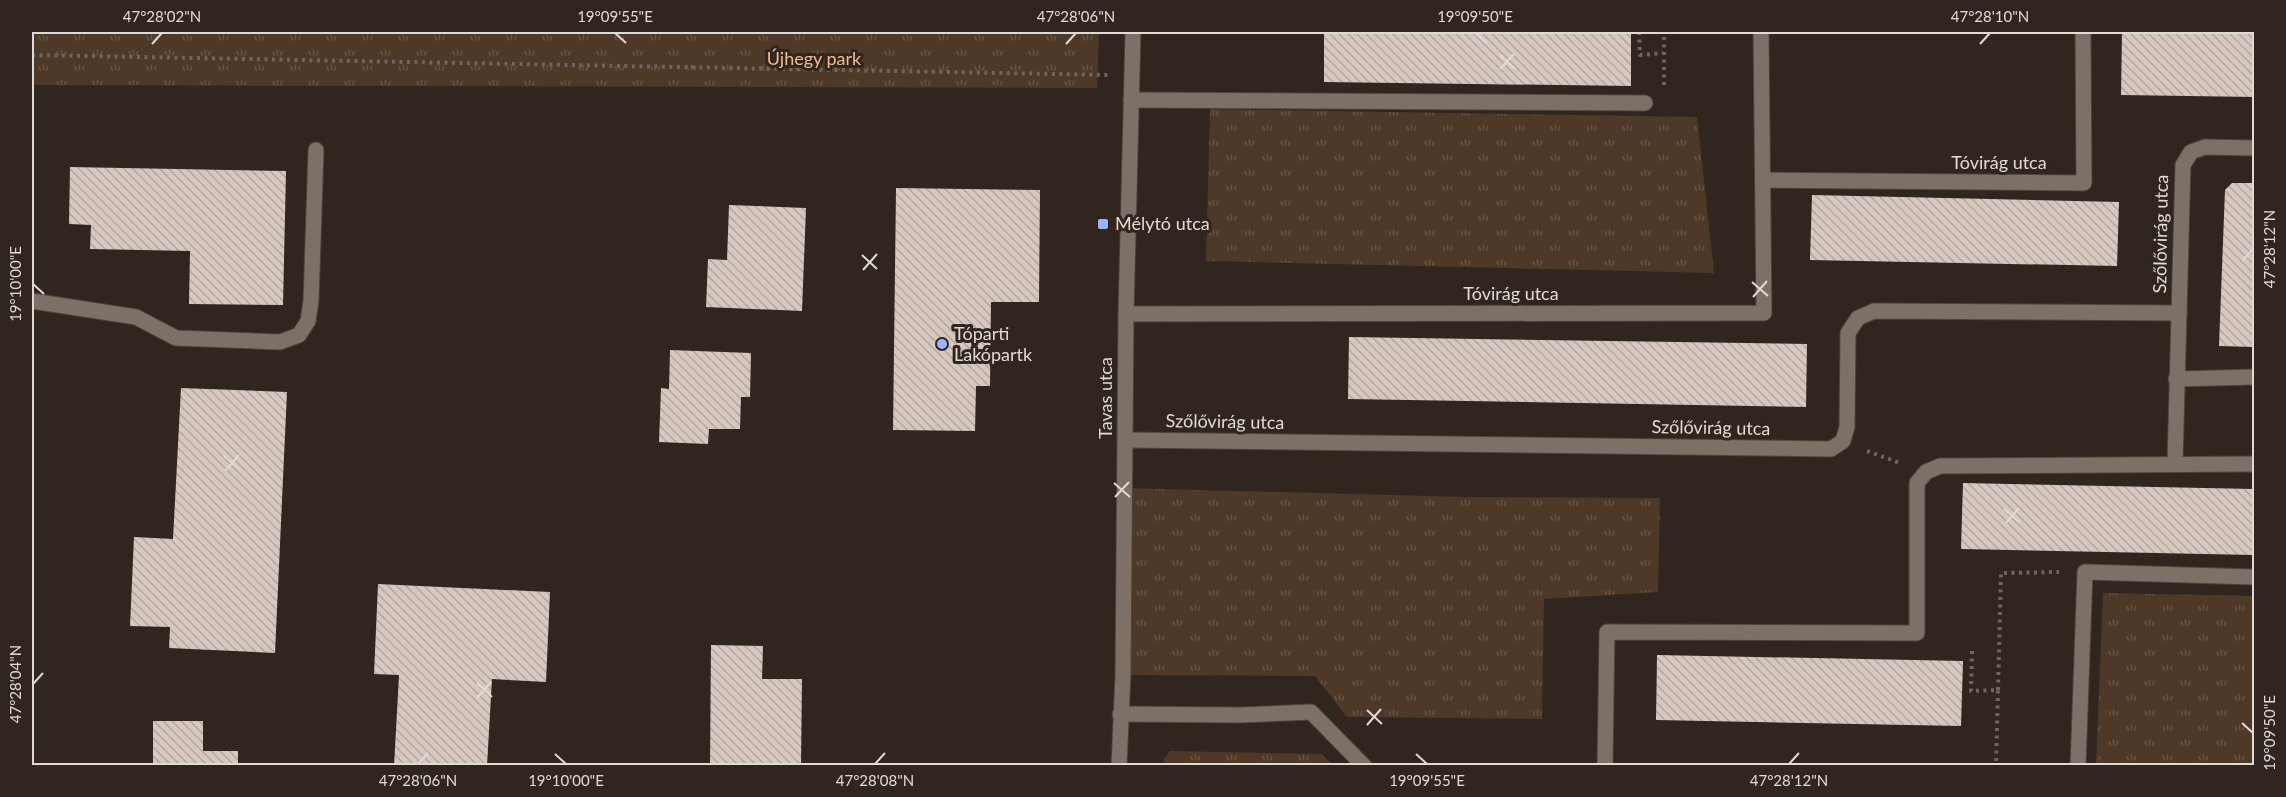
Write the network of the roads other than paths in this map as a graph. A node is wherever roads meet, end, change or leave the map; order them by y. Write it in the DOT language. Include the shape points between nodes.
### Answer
graph roads {
  1 [pos="1133,32"];
  2 [pos="1761,32"];
  3 [pos="2083,32"];
  4 [pos="1131,100"];
  5 [pos="1645,103"];
  6 [pos="2254,148"];
  7 [pos="316,150"];
  8 [pos="1763,180"];
  9 [pos="32,301"];
  10 [pos="2179,313"];
  11 [pos="1126,314"];
  12 [pos="2254,377"];
  13 [pos="2176,379"];
  14 [pos="1126,440"];
  15 [pos="2175,463"];
  16 [pos="2254,464"];
  17 [pos="2254,577"];
  18 [pos="1120,714"];
  19 [pos="1119,765"];
  20 [pos="1364,765"];
  21 [pos="1605,765"];
  22 [pos="2078,765"];
  1 -- 4 [label="street, Tavas utca"];
  2 -- 8 [label="street, Tóvirág utca"];
  3 -- 8 [label="street, Tóvirág utca" via="2084,183"];
  4 -- 5 [label="street"];
  4 -- 11 [label="street, Tavas utca"];
  6 -- 10 [label="street, Szőlővirág utca" via="2205,147 2191,152 2183,165"];
  7 -- 9 [label="street" via="311,301 308,321 299,335 280,342 176,338 136,316"];
  8 -- 11 [label="street, Tóvirág utca" via="1764,313"];
  10 -- 13 [label="street, Szőlővirág utca"];
  10 -- 14 [label="street, Szőlővirág utca" via="1874,311 1858,318 1848,333 1847,427 1843,441 1831,449"];
  11 -- 14 [label="street, Tavas utca"];
  12 -- 13 [label="street"];
  13 -- 15 [label="street, Szőlővirág utca"];
  14 -- 18 [label="street, Tavas utca"];
  15 -- 16 [label="street"];
  15 -- 21 [label="street" via="1940,466 1926,472 1917,483 1917,633 1607,632"];
  17 -- 22 [label="street" via="2085,572"];
  18 -- 19 [label="street, Tavas utca"];
  18 -- 20 [label="street" via="1311,712"];
}
